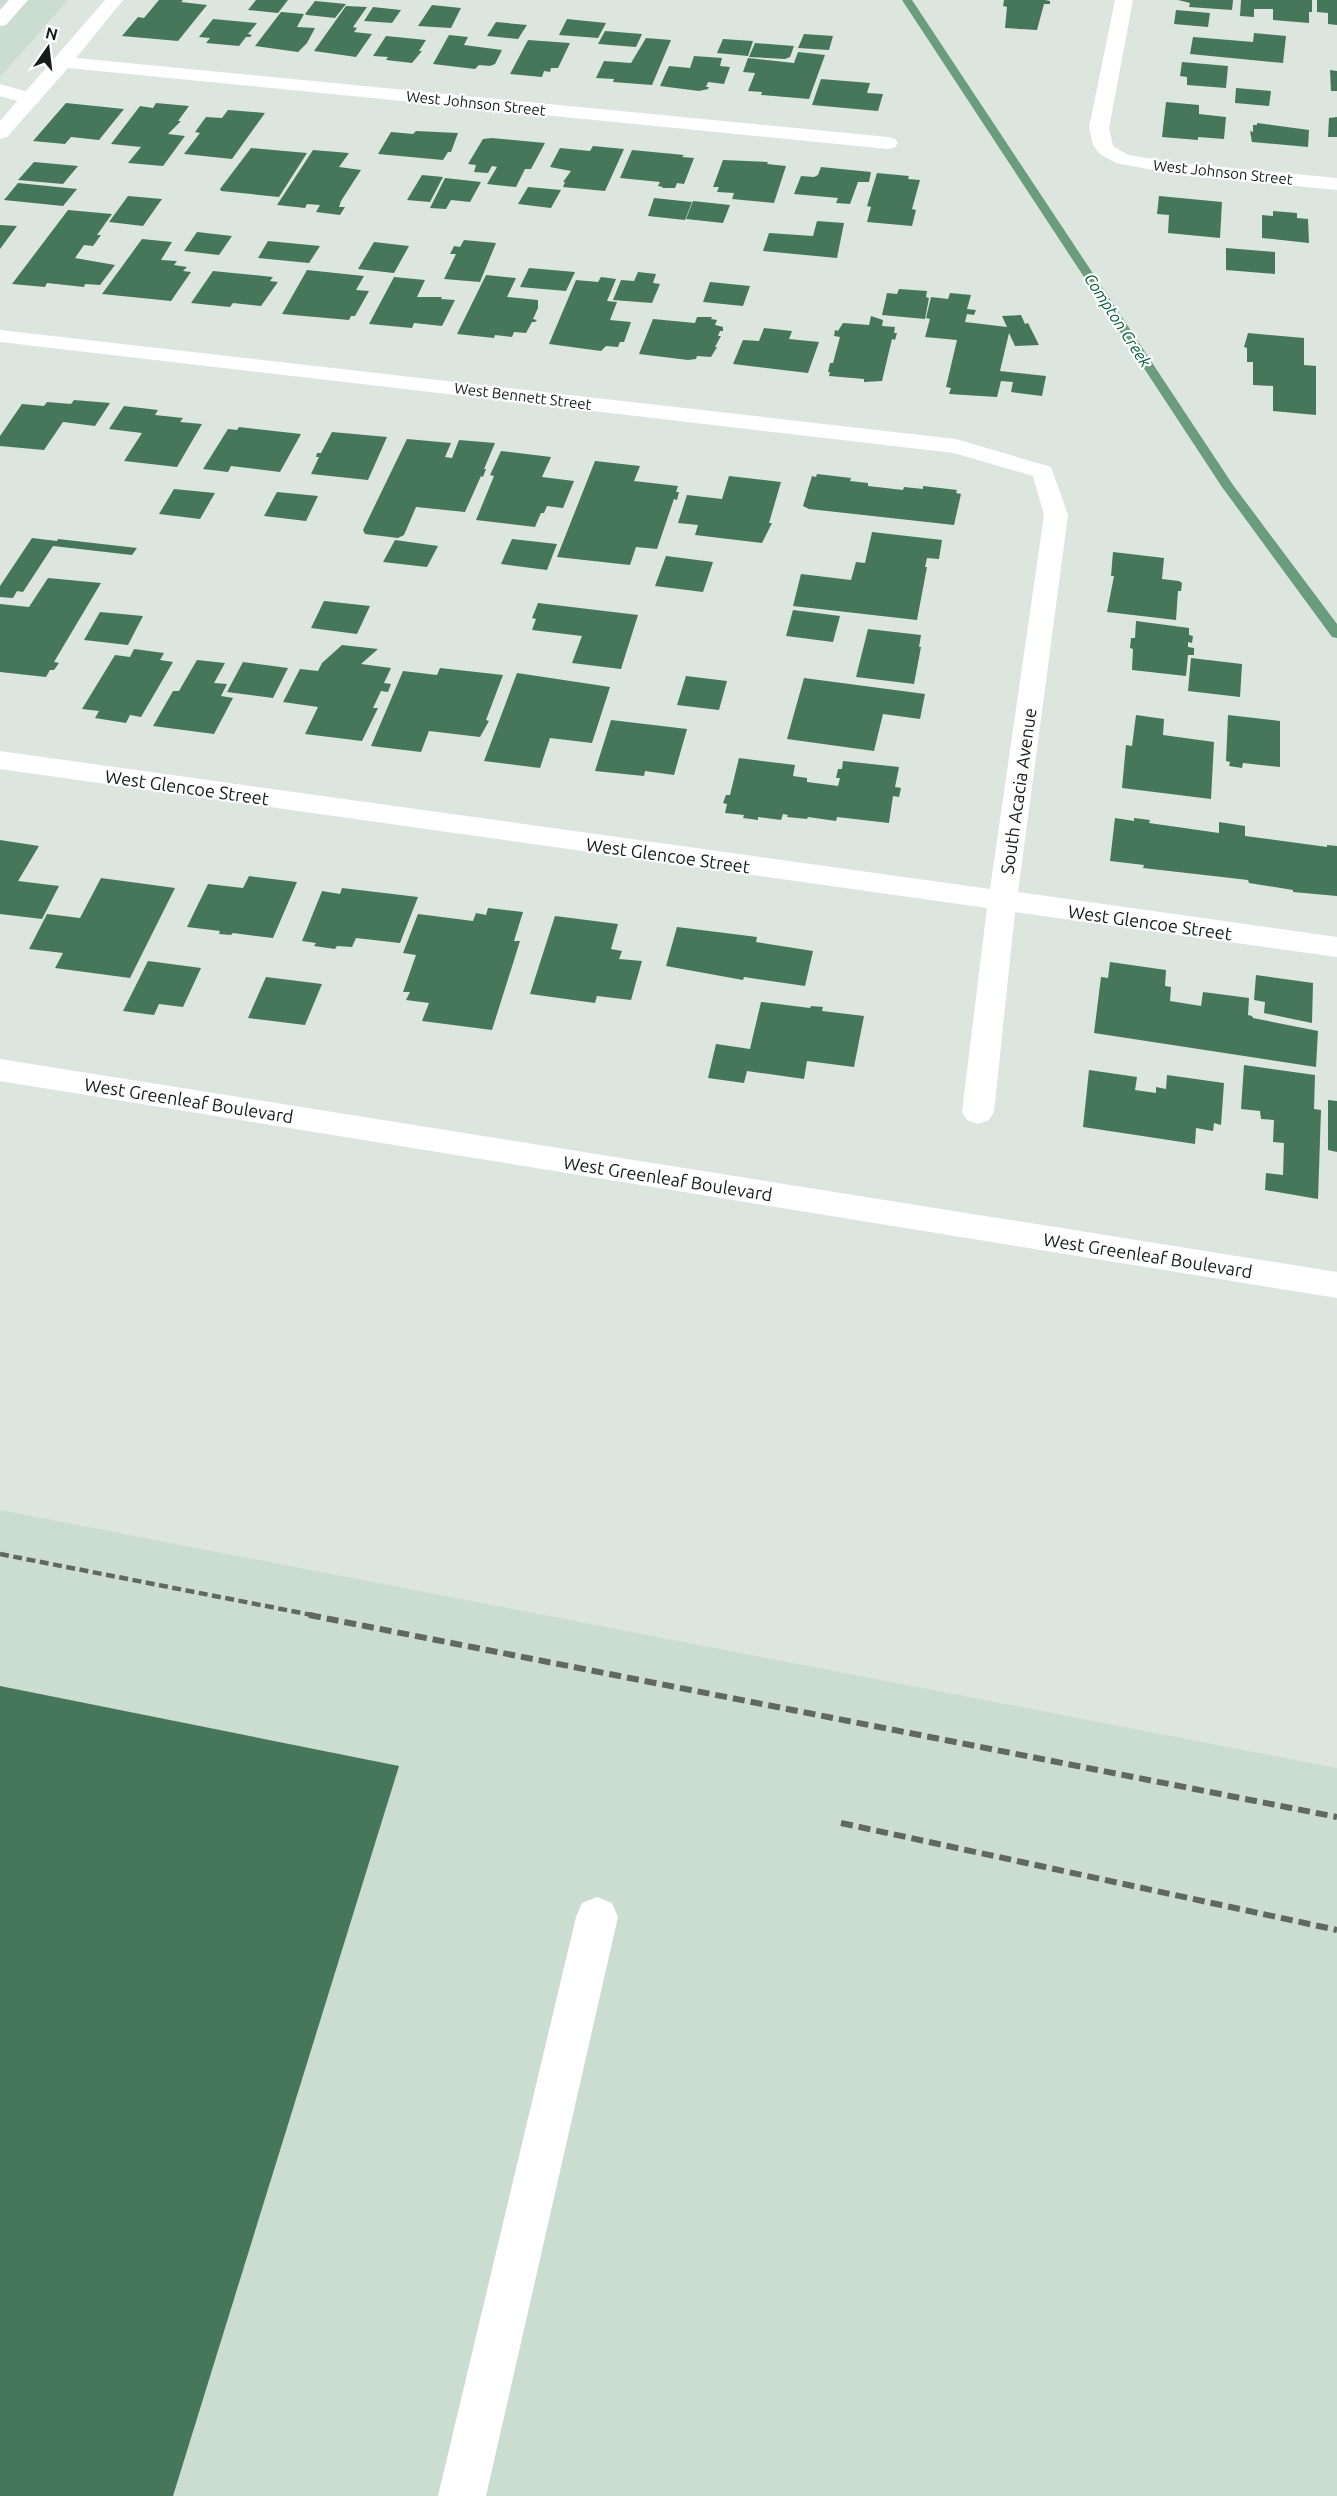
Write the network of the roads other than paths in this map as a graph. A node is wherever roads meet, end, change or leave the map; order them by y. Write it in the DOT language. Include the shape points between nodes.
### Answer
graph roads {
  1 [pos="19,0"];
  2 [pos="114,0"];
  3 [pos="1124,0"];
  4 [pos="0,21"];
  5 [pos="63,62"];
  6 [pos="0,90"];
  7 [pos="31,99"];
  8 [pos="0,133"];
  9 [pos="888,143"];
  10 [pos="1337,184"];
  11 [pos="0,336"];
  12 [pos="1043,472"];
  13 [pos="0,760"];
  14 [pos="1002,902"];
  15 [pos="1337,947"];
  16 [pos="0,1070"];
  17 [pos="978,1112"];
  18 [pos="1337,1285"];
  19 [pos="597,1917"];
  20 [pos="462,2496"];
  1 -- 4 [label="street"];
  2 -- 5 [label="street"];
  3 -- 10 [label="street, West Johnson Street" via="1100,128 1101,144 1110,154 1125,161 1176,168"];
  5 -- 7 [label="street"];
  5 -- 9 [label="street, West Johnson Street"];
  6 -- 7 [label="street"];
  7 -- 8 [label="street"];
  11 -- 12 [label="street, West Bennett Street" via="956,446"];
  12 -- 14 [label="street, South Acacia Avenue" via="1056,515"];
  13 -- 14 [label="street, West Glencoe Street"];
  14 -- 15 [label="street, West Glencoe Street"];
  14 -- 17 [label="street, South Acacia Avenue"];
  16 -- 18 [label="street, West Greenleaf Boulevard"];
  19 -- 20 [label="street"];
}
